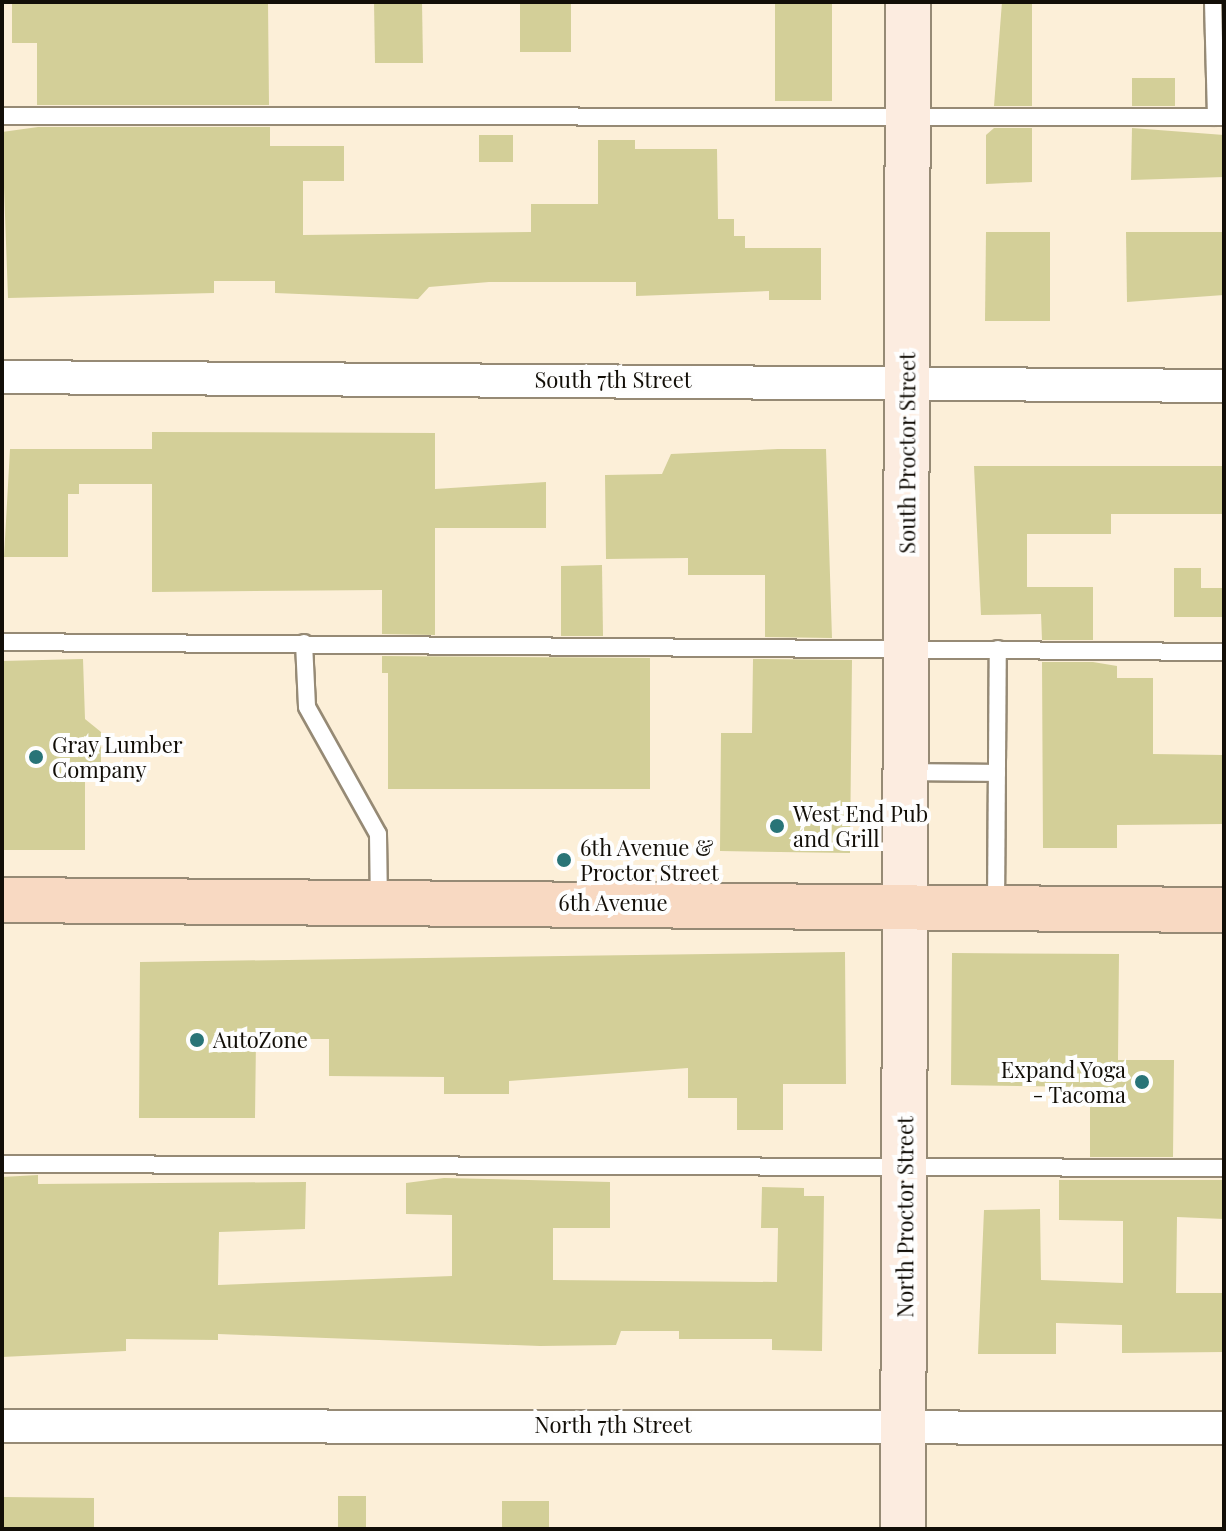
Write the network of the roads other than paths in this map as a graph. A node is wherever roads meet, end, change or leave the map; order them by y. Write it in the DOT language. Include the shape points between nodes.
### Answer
graph roads {
  1 [pos="908,2"];
  2 [pos="1213,2"];
  3 [pos="2,116"];
  4 [pos="908,117"];
  5 [pos="1220,117"];
  6 [pos="2,377"];
  7 [pos="908,381"];
  8 [pos="1224,386"];
  9 [pos="2,642"];
  10 [pos="304,643"];
  11 [pos="906,648"];
  12 [pos="998,649"];
  13 [pos="1224,652"];
  14 [pos="905,772"];
  15 [pos="997,773"];
  16 [pos="2,900"];
  17 [pos="379,902"];
  18 [pos="906,904"];
  19 [pos="996,906"];
  20 [pos="1224,910"];
  21 [pos="904,1163"];
  22 [pos="2,1164"];
  23 [pos="1224,1168"];
  24 [pos="905,1424"];
  25 [pos="2,1426"];
  26 [pos="1224,1428"];
  27 [pos="903,1529"];
  1 -- 4 [label="street, South Proctor Street"];
  2 -- 5 [label="lane"];
  3 -- 4 [label="lane"];
  4 -- 5 [label="lane"];
  4 -- 7 [label="street, South Proctor Street"];
  6 -- 7 [label="street, South 7th Street"];
  7 -- 8 [label="street, South 7th Street"];
  7 -- 11 [label="street, South Proctor Street"];
  9 -- 10 [label="lane"];
  10 -- 11 [label="lane"];
  10 -- 17 [label="lane" via="307,707 378,834"];
  11 -- 12 [label="lane"];
  11 -- 14 [label="street, South Proctor Street"];
  12 -- 13 [label="lane"];
  12 -- 15 [label="lane"];
  14 -- 15 [label="lane"];
  14 -- 18 [label="street, South Proctor Street"];
  15 -- 19 [label="lane"];
  16 -- 17 [label="main road, 6th Avenue"];
  17 -- 18 [label="main road, 6th Avenue"];
  18 -- 19 [label="main road, 6th Avenue"];
  18 -- 21 [label="street, North Proctor Street"];
  19 -- 20 [label="main road, 6th Avenue"];
  21 -- 22 [label="lane"];
  21 -- 23 [label="lane"];
  21 -- 24 [label="street, North Proctor Street"];
  24 -- 25 [label="street, North 7th Street"];
  24 -- 26 [label="street, North 7th Street"];
  24 -- 27 [label="street, North Proctor Street"];
}
